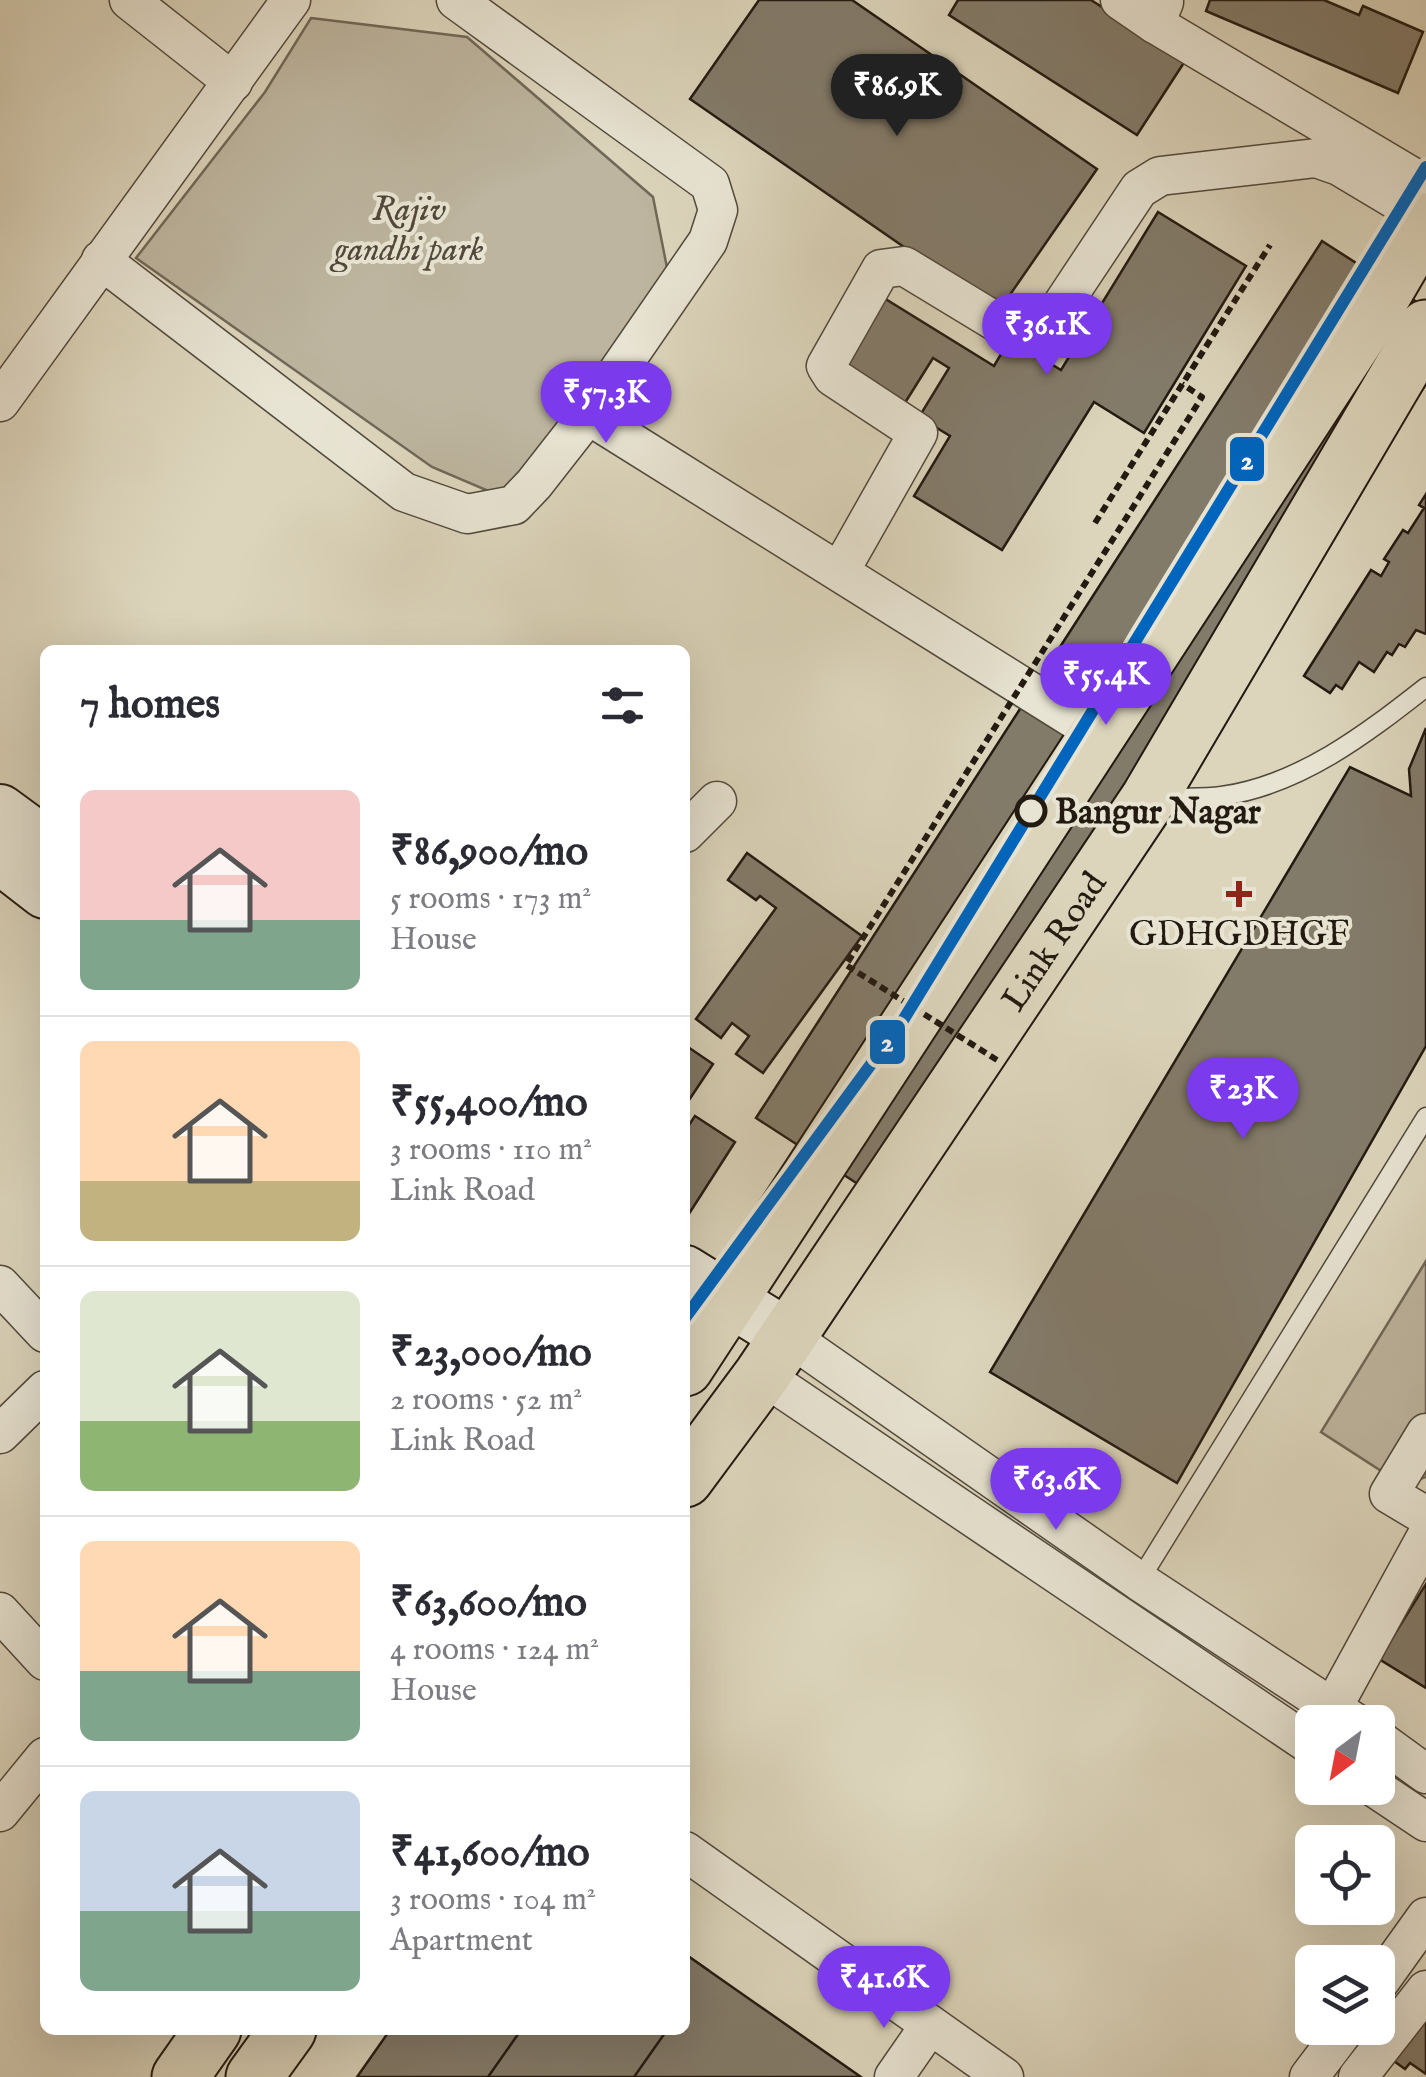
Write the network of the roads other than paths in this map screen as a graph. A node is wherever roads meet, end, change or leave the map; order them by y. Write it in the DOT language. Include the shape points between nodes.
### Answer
graph roads {
  1 [pos="129,0"];
  2 [pos="291,0"];
  3 [pos="456,0"];
  4 [pos="1120,0"];
  5 [pos="1160,12"];
  6 [pos="233,82"];
  7 [pos="1426,185"];
  8 [pos="1426,219"];
  9 [pos="101,260"];
  10 [pos="1426,328"];
  11 [pos="0,402"];
  12 [pos="588,414"];
  13 [pos="840,570"];
  14 [pos="1426,687"];
  15 [pos="1098,734"];
  16 [pos="1149,798"];
  17 [pos="717,802"];
  18 [pos="0,812"];
  19 [pos="690,827"];
  20 [pos="40,840"];
  21 [pos="0,857"];
  22 [pos="40,888"];
  23 [pos="1426,1116"];
  24 [pos="0,1286"];
  25 [pos="690,1290"];
  26 [pos="40,1328"];
  27 [pos="702,1334"];
  28 [pos="775,1356"];
  29 [pos="40,1395"];
  30 [pos="1426,1433"];
  31 [pos="0,1434"];
  32 [pos="690,1472"];
  33 [pos="1426,1516"];
  34 [pos="1426,1537"];
  35 [pos="1139,1580"];
  36 [pos="0,1612"];
  37 [pos="40,1655"];
  38 [pos="1328,1705"];
  39 [pos="1348,1705"];
  40 [pos="1295,1734"];
  41 [pos="1395,1751"];
  42 [pos="40,1763"];
  43 [pos="1426,1774"];
  44 [pos="1395,1802"];
  45 [pos="0,1812"];
  46 [pos="1426,1822"];
  47 [pos="690,1855"];
  48 [pos="1426,1917"];
  49 [pos="1395,1960"];
  50 [pos="1426,1990"];
  51 [pos="930,2025"];
  52 [pos="209,2035"];
  53 [pos="1334,2045"];
  54 [pos="180,2077"];
  55 [pos="894,2077"];
  56 [pos="1004,2077"];
  57 [pos="1310,2077"];
  58 [pos="1358,2077"];
  1 -- 6 [label="street"];
  2 -- 6 [label="street"];
  3 -- 12 [label="street" via="710,184 718,210 708,241"];
  4 -- 5 [label="street"];
  5 -- 7 [label="street"];
  6 -- 9 [label="street"];
  8 -- 13 [label="street" via="1316,158 1160,176 1139,189 1056,314 1020,330 904,266 881,269 826,366 918,433"];
  8 -- 15 [label="main road, Link Road" via="1370,317"];
  9 -- 11 [label="street"];
  9 -- 12 [label="street" via="404,492 436,507 467,514 514,505"];
  10 -- 16 [label="main road, Link Road"];
  12 -- 13 [label="street"];
  13 -- 15 [label="street"];
  14 -- 16 [label="lane" via="1366,734 1297,774 1223,796"];
  15 -- 27 [label="main road, Link Road"];
  16 -- 28 [label="main road, Link Road"];
  17 -- 19 [label="street"];
  18 -- 20 [label="main road"];
  21 -- 22 [label="main road"];
  23 -- 35 [label="lane"];
  24 -- 26 [label="street"];
  25 -- 27 [label="main road"];
  27 -- 28 [label="main road"];
  28 -- 32 [label="main road, Link Road"];
  28 -- 35 [label="street"];
  28 -- 40 [label="street"];
  29 -- 31 [label="street"];
  30 -- 33 [label="street" via="1389,1494"];
  34 -- 39 [label="street"];
  35 -- 38 [label="street"];
  36 -- 37 [label="street"];
  41 -- 43 [label="street"];
  42 -- 45 [label="street"];
  44 -- 46 [label="street"];
  47 -- 51 [label="street"];
  48 -- 49 [label="street"];
  50 -- 58 [label="street"];
  51 -- 55 [label="street"];
  51 -- 56 [label="street"];
  52 -- 54 [label="main road"];
  53 -- 57 [label="street"];
}
